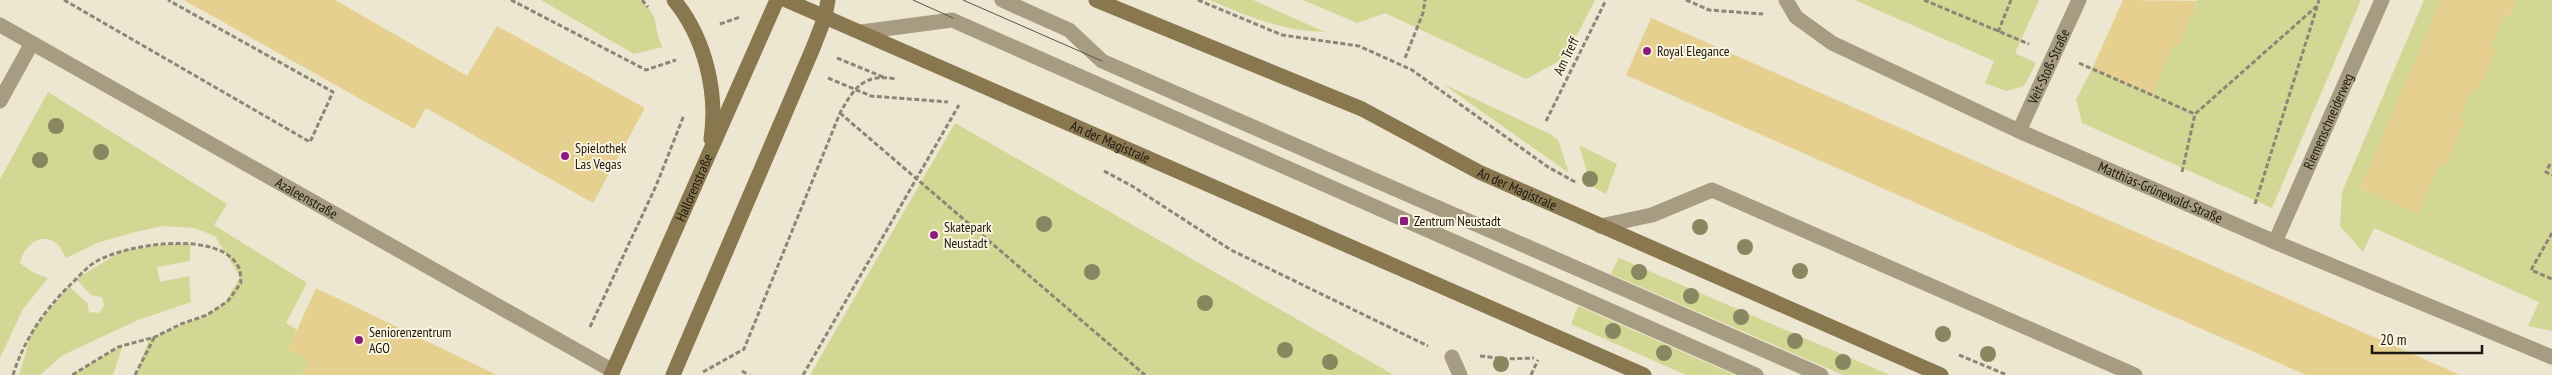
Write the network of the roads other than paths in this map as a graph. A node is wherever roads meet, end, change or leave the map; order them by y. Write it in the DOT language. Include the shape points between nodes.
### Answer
graph roads {
  1 [pos="674,0"];
  2 [pos="777,0"];
  3 [pos="786,0"];
  4 [pos="828,0"];
  5 [pos="1002,0"];
  6 [pos="1096,0"];
  7 [pos="1786,0"];
  8 [pos="2079,0"];
  9 [pos="2382,0"];
  10 [pos="825,17"];
  11 [pos="953,18"];
  12 [pos="0,25"];
  13 [pos="861,32"];
  14 [pos="32,43"];
  15 [pos="0,101"];
  16 [pos="2018,131"];
  17 [pos="708,158"];
  18 [pos="1600,226"];
  19 [pos="2275,242"];
  20 [pos="1569,294"];
  21 [pos="2552,357"];
  22 [pos="1452,358"];
  23 [pos="612,373"];
  24 [pos="673,375"];
  25 [pos="1460,375"];
  26 [pos="1644,375"];
  27 [pos="1756,375"];
  28 [pos="1821,375"];
  29 [pos="1941,375"];
  30 [pos="2135,375"];
  1 -- 17 [label="main road" via="695,34 711,81 714,116"];
  2 -- 17 [label="main road, Hallorenstraße"];
  3 -- 10 [label="main road, An der Magistrale"];
  4 -- 10 [label="main road"];
  5 -- 28 [label="street" via="1069,30 1102,61"];
  6 -- 18 [label="main road, An der Magistrale" via="1362,109 1479,172"];
  7 -- 16 [label="street, Matthias-Grünewald-Straße" via="1796,17 1832,43"];
  8 -- 16 [label="street, Veit-Stoß-Straße"];
  9 -- 19 [label="street, Riemenschneiderweg"];
  10 -- 13 [label="main road, An der Magistrale"];
  10 -- 24 [label="main road"];
  11 -- 20 [label="street"];
  12 -- 14 [label="street, Azaleenstraße"];
  13 -- 20 [label="street" via="952,20"];
  13 -- 26 [label="main road, An der Magistrale"];
  14 -- 15 [label="street"];
  14 -- 23 [label="street, Azaleenstraße" via="579,351"];
  16 -- 19 [label="street, Matthias-Grünewald-Straße"];
  17 -- 23 [label="main road, Hallorenstraße"];
  18 -- 29 [label="main road, An der Magistrale"];
  18 -- 30 [label="street" via="1652,215 1712,190"];
  19 -- 21 [label="street, Matthias-Grünewald-Straße"];
  20 -- 27 [label="street"];
  22 -- 25 [label="street"];
}
